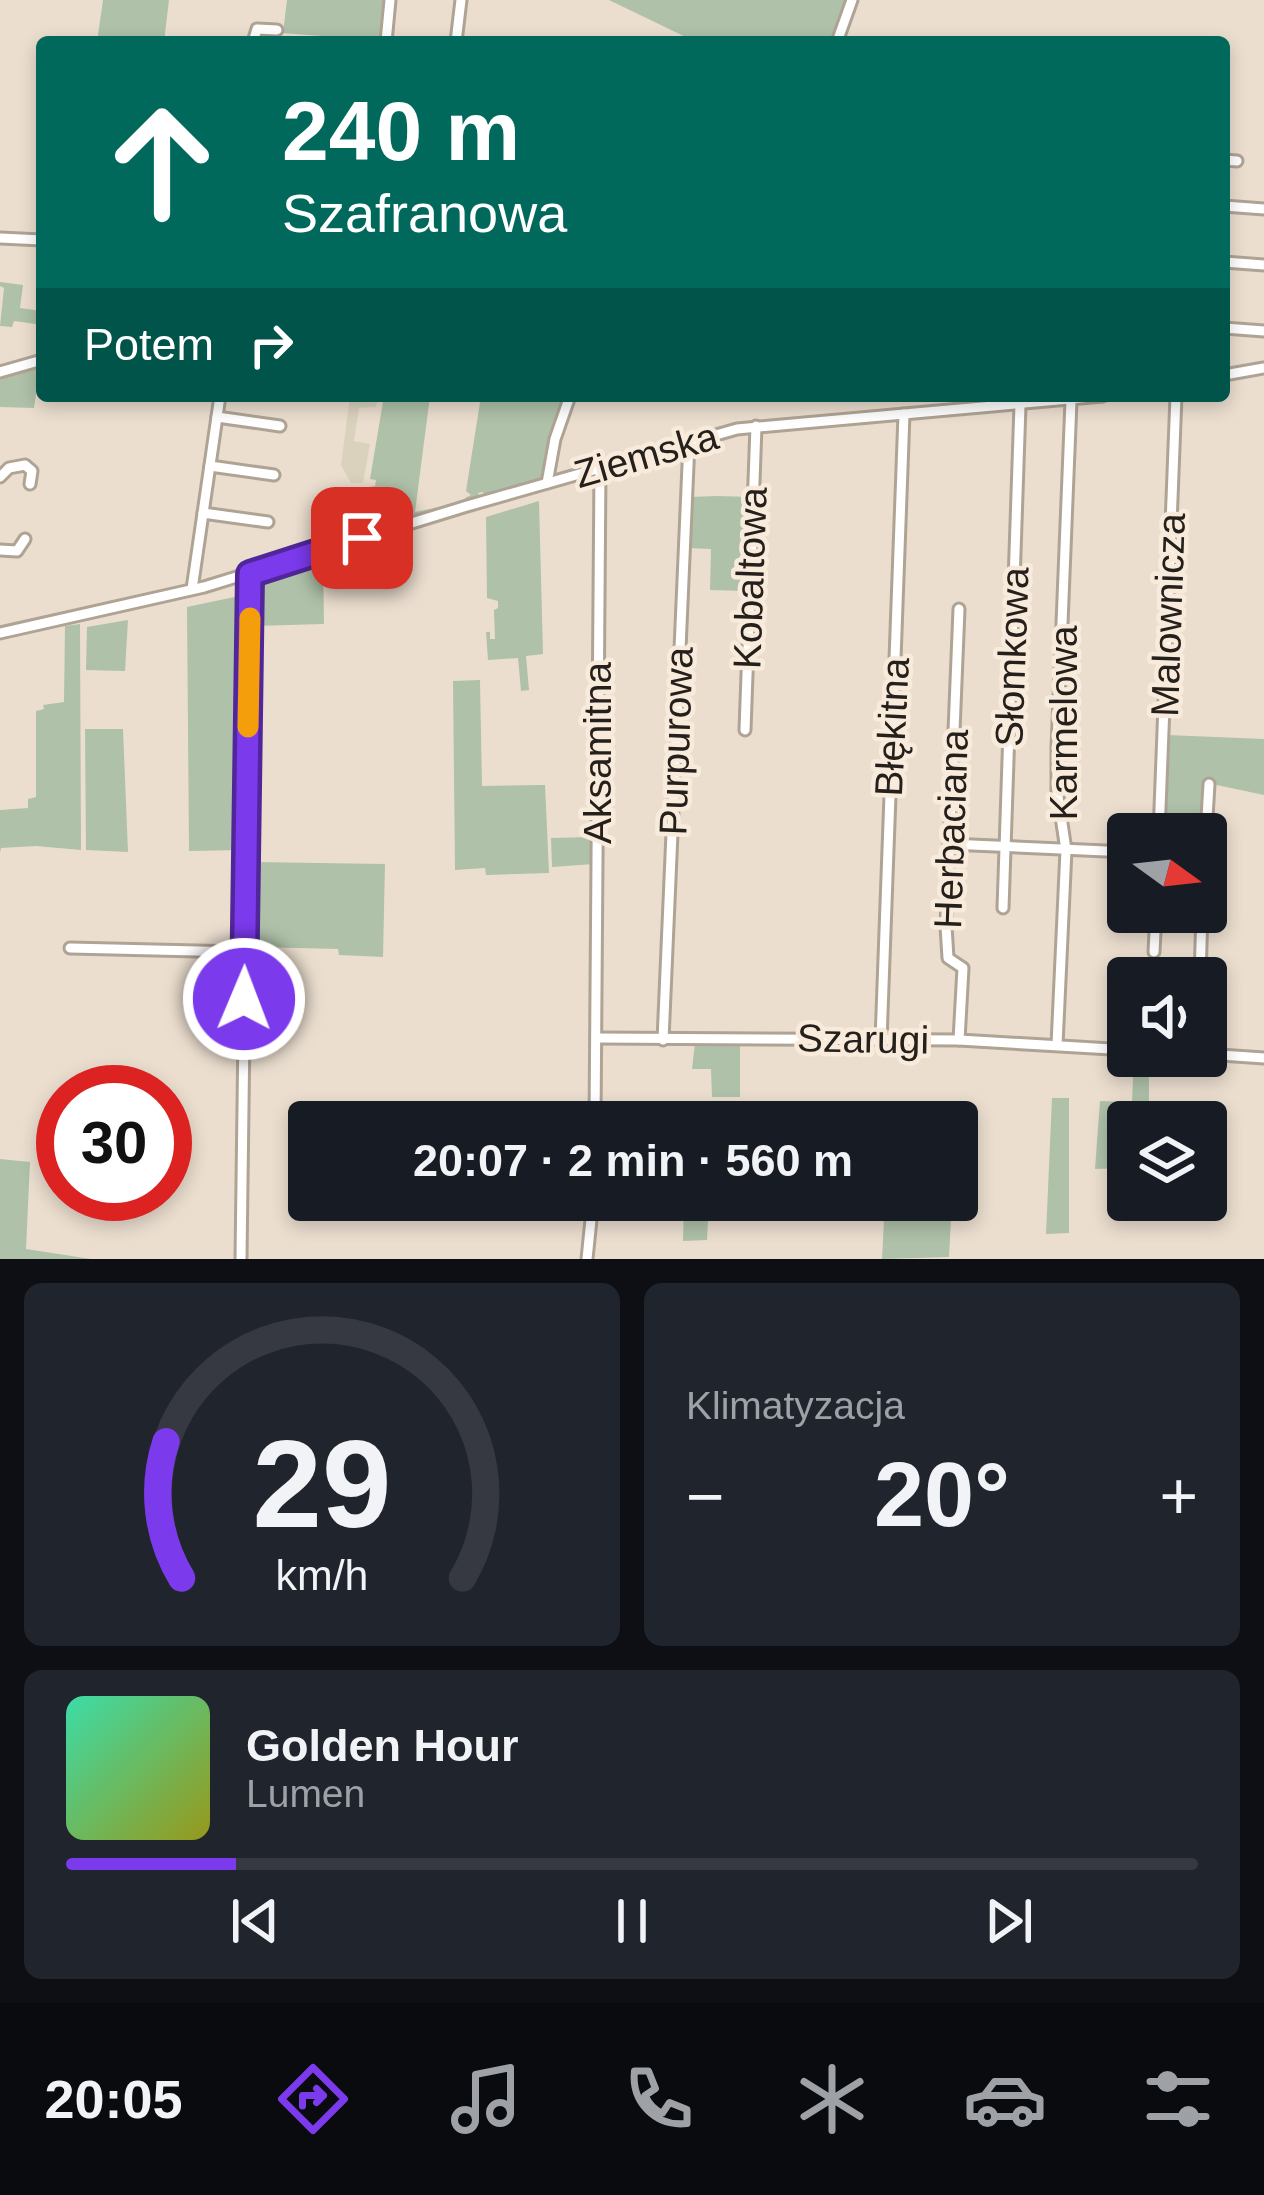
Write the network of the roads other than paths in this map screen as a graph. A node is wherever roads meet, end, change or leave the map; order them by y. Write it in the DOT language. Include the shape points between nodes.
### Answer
graph roads {
  1 [pos="390,0"];
  2 [pos="461,0"];
  3 [pos="852,0"];
  4 [pos="278,31"];
  5 [pos="255,36"];
  6 [pos="387,36"];
  7 [pos="457,36"];
  8 [pos="839,36"];
  9 [pos="1230,160"];
  10 [pos="1237,161"];
  11 [pos="1230,206"];
  12 [pos="1264,209"];
  13 [pos="0,238"];
  14 [pos="36,240"];
  15 [pos="1230,262"];
  16 [pos="1264,265"];
  17 [pos="1230,328"];
  18 [pos="1264,331"];
  19 [pos="36,362"];
  20 [pos="1264,368"];
  21 [pos="0,372"];
  22 [pos="1230,374"];
  23 [pos="219,402"];
  24 [pos="568,402"];
  25 [pos="1051,402"];
  26 [pos="1071,402"];
  27 [pos="1176,402"];
  28 [pos="1020,405"];
  29 [pos="904,414"];
  30 [pos="217,417"];
  31 [pos="280,426"];
  32 [pos="756,426"];
  33 [pos="197,437"];
  34 [pos="214,440"];
  35 [pos="689,442"];
  36 [pos="210,466"];
  37 [pos="600,468"];
  38 [pos="274,475"];
  39 [pos="0,477"];
  40 [pos="547,483"];
  41 [pos="30,484"];
  42 [pos="189,496"];
  43 [pos="204,503"];
  44 [pos="268,522"];
  45 [pos="25,539"];
  46 [pos="0,550"];
  47 [pos="250,574"];
  48 [pos="192,590"];
  49 [pos="958,609"];
  50 [pos="0,633"];
  51 [pos="745,730"];
  52 [pos="1209,784"];
  53 [pos="1160,813"];
  54 [pos="1207,813"];
  55 [pos="949,844"];
  56 [pos="1006,847"];
  57 [pos="1066,850"];
  58 [pos="1107,851"];
  59 [pos="1003,908"];
  60 [pos="1155,933"];
  61 [pos="70,948"];
  62 [pos="245,950"];
  63 [pos="1154,952"];
  64 [pos="597,1038"];
  65 [pos="663,1040"];
  66 [pos="881,1040"];
  67 [pos="959,1040"];
  68 [pos="1057,1045"];
  69 [pos="1107,1049"];
  70 [pos="1227,1055"];
  71 [pos="1264,1058"];
  72 [pos="596,1101"];
  73 [pos="591,1221"];
  74 [pos="241,1259"];
  75 [pos="587,1259"];
  1 -- 6 [label="street"];
  2 -- 7 [label="street"];
  3 -- 8 [label="street"];
  4 -- 5 [label="street" via="257,29"];
  9 -- 10 [label="street"];
  11 -- 12 [label="street"];
  13 -- 14 [label="street"];
  15 -- 16 [label="street"];
  17 -- 18 [label="street"];
  19 -- 21 [label="street"];
  20 -- 22 [label="street"];
  23 -- 30 [label="street"];
  24 -- 40 [label="street"];
  25 -- 28 [label="street, Ziemska"];
  26 -- 57 [label="street, Karmelowa" via="1057,790"];
  27 -- 53 [label="street, Malownicza"];
  28 -- 29 [label="street, Ziemska"];
  28 -- 56 [label="street, Słomkowa"];
  29 -- 32 [label="street, Ziemska"];
  29 -- 66 [label="street, Błękitna"];
  30 -- 31 [label="street"];
  30 -- 34 [label="street"];
  32 -- 35 [label="street, Ziemska"];
  32 -- 51 [label="street, Kobaltowa"];
  33 -- 34 [label="street"];
  34 -- 36 [label="street"];
  35 -- 37 [label="street, Ziemska"];
  35 -- 65 [label="street, Purpurowa"];
  36 -- 38 [label="street"];
  36 -- 43 [label="street"];
  37 -- 40 [label="street, Ziemska"];
  37 -- 64 [label="street, Aksamitna"];
  39 -- 41 [label="street" via="25,465"];
  40 -- 47 [label="street, Ziemska"];
  42 -- 43 [label="street"];
  43 -- 44 [label="street"];
  43 -- 48 [label="street"];
  45 -- 46 [label="street" via="17,551"];
  47 -- 48 [label="street, Ziemska"];
  47 -- 62 [label="street"];
  48 -- 50 [label="street, Ziemska"];
  49 -- 55 [label="street, Herbaciana"];
  52 -- 54 [label="street"];
  55 -- 56 [label="street"];
  55 -- 67 [label="street, Herbaciana" via="948,958 963,968"];
  56 -- 57 [label="street"];
  56 -- 59 [label="street, Słomkowa"];
  57 -- 58 [label="street"];
  57 -- 68 [label="street, Karmelowa"];
  60 -- 63 [label="street"];
  61 -- 62 [label="street"];
  62 -- 74 [label="street"];
  64 -- 65 [label="street, Szarugi"];
  64 -- 72 [label="street, Aksamitna"];
  65 -- 66 [label="street, Szarugi"];
  66 -- 67 [label="street, Szarugi"];
  67 -- 68 [label="street, Szarugi"];
  68 -- 69 [label="street, Szarugi"];
  70 -- 71 [label="street"];
  73 -- 75 [label="street"];
}
